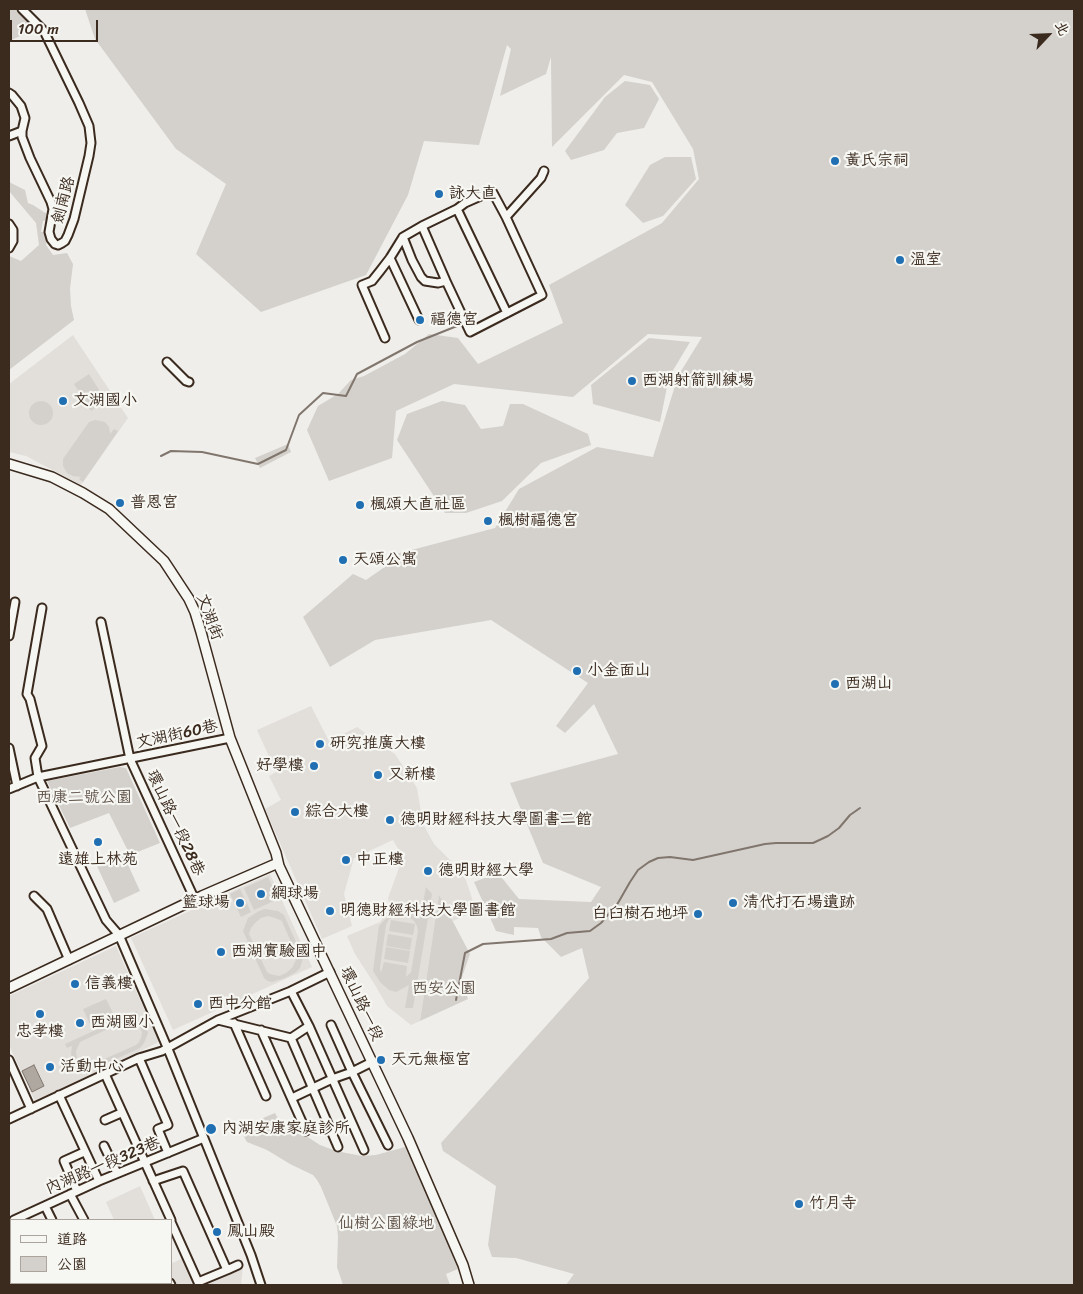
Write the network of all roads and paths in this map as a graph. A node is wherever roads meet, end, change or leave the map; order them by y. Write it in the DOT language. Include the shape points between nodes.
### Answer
graph roads {
  1 [pos="22,9"];
  2 [pos="9,93"];
  3 [pos="22,131"];
  4 [pos="9,136"];
  5 [pos="544,171"];
  6 [pos="457,209"];
  7 [pos="506,217"];
  8 [pos="9,224"];
  9 [pos="422,226"];
  10 [pos="403,237"];
  11 [pos="9,248"];
  12 [pos="390,258"];
  13 [pos="446,281"];
  14 [pos="507,313"];
  15 [pos="419,320"];
  16 [pos="385,338"];
  17 [pos="167,362"];
  18 [pos="188,382"];
  19 [pos="9,464"];
  20 [pos="15,602"];
  21 [pos="42,608"];
  22 [pos="101,622"];
  23 [pos="9,636"];
  24 [pos="230,738"];
  25 [pos="9,748"];
  26 [pos="130,759"];
  27 [pos="38,777"];
  28 [pos="17,786"];
  29 [pos="9,789"];
  30 [pos="278,863"];
  31 [pos="34,896"];
  32 [pos="195,900"];
  33 [pos="119,935"];
  34 [pos="69,960"];
  35 [pos="330,972"];
  36 [pos="10,985"];
  37 [pos="291,991"];
  38 [pos="218,1020"];
  39 [pos="234,1023"];
  40 [pos="331,1025"];
  41 [pos="309,1026"];
  42 [pos="261,1030"];
  43 [pos="291,1038"];
  44 [pos="168,1048"];
  45 [pos="139,1058"];
  46 [pos="9,1061"];
  47 [pos="372,1062"];
  48 [pos="352,1072"];
  49 [pos="105,1074"];
  50 [pos="332,1079"];
  51 [pos="313,1088"];
  52 [pos="59,1095"];
  53 [pos="266,1096"];
  54 [pos="292,1098"];
  55 [pos="32,1108"];
  56 [pos="121,1113"];
  57 [pos="9,1119"];
  58 [pos="105,1120"];
  59 [pos="306,1131"];
  60 [pos="204,1138"];
  61 [pos="388,1145"];
  62 [pos="104,1146"];
  63 [pos="338,1147"];
  64 [pos="364,1150"];
  65 [pos="84,1152"];
  66 [pos="168,1152"];
  67 [pos="144,1162"];
  68 [pos="117,1173"];
  69 [pos="99,1181"];
  70 [pos="153,1181"];
  71 [pos="74,1193"];
  72 [pos="45,1206"];
  73 [pos="16,1219"];
  74 [pos="52,1219"];
  75 [pos="84,1219"];
  76 [pos="170,1219"];
  77 [pos="172,1223"];
  78 [pos="238,1265"];
  79 [pos="227,1270"];
  80 [pos="99,1284"];
  81 [pos="104,1285"];
  82 [pos="261,1285"];
  83 [pos="469,1285"];
  1 -- 3 [label="street, 劍南路" via="44,31 89,126 89,156 74,219 65,241 58,245 49,232 51,202 30,158"];
  2 -- 3 [label="street, 劍南路" via="21,106 25,118"];
  3 -- 4 [label="street"];
  5 -- 7 [label="street"];
  6 -- 7 [label="street" via="492,191"];
  6 -- 9 [label="street"];
  6 -- 14 [label="street"];
  7 -- 14 [label="street" via="542,294"];
  8 -- 11 [label="street" via="13,230"];
  9 -- 10 [label="street"];
  9 -- 13 [label="street"];
  10 -- 12 [label="street"];
  10 -- 13 [label="street" via="421,277 425,281"];
  12 -- 15 [label="street"];
  12 -- 16 [label="street" via="372,281 362,285"];
  13 -- 14 [label="street" via="470,332"];
  17 -- 18 [label="street"];
  19 -- 24 [label="street, 文湖街" via="52,477 109,509 164,561 195,612"];
  20 -- 23 [label="street"];
  21 -- 27 [label="street" via="26,694 42,746 35,758"];
  22 -- 26 [label="street, 環山路一段28巷"];
  24 -- 26 [label="street, 文湖街60巷"];
  24 -- 30 [label="street, 文湖街"];
  25 -- 28 [label="street"];
  26 -- 27 [label="street, 文湖街60巷"];
  26 -- 32 [label="street, 環山路一段28巷"];
  27 -- 28 [label="street, 文湖街60巷"];
  27 -- 33 [label="street" via="106,920"];
  28 -- 29 [label="street, 文湖街60巷"];
  30 -- 32 [label="street"];
  30 -- 35 [label="street, 環山路一段"];
  31 -- 34 [label="street" via="47,909"];
  32 -- 33 [label="street"];
  33 -- 34 [label="street"];
  33 -- 44 [label="street"];
  34 -- 36 [label="street"];
  35 -- 37 [label="street"];
  35 -- 47 [label="street, 環山路一段"];
  37 -- 38 [label="street"];
  37 -- 41 [label="street"];
  38 -- 39 [label="street"];
  38 -- 44 [label="street"];
  39 -- 42 [label="street"];
  39 -- 53 [label="street"];
  40 -- 48 [label="street"];
  41 -- 43 [label="street"];
  41 -- 50 [label="street"];
  42 -- 43 [label="street"];
  42 -- 54 [label="street"];
  43 -- 51 [label="street"];
  44 -- 45 [label="street"];
  44 -- 60 [label="street"];
  45 -- 49 [label="street"];
  45 -- 66 [label="street" via="168,1125 158,1129"];
  46 -- 55 [label="street"];
  47 -- 48 [label="street"];
  47 -- 83 [label="street, 環山路一段" via="463,1264"];
  48 -- 50 [label="street"];
  48 -- 61 [label="street"];
  49 -- 52 [label="street"];
  49 -- 56 [label="street"];
  50 -- 51 [label="street"];
  50 -- 64 [label="street"];
  51 -- 54 [label="street"];
  51 -- 63 [label="street"];
  52 -- 55 [label="street"];
  52 -- 65 [label="street"];
  54 -- 59 [label="street"];
  55 -- 57 [label="street"];
  56 -- 58 [label="street"];
  56 -- 67 [label="street"];
  60 -- 66 [label="street, 內湖路一段323巷"];
  60 -- 82 [label="street"];
  62 -- 68 [label="street"];
  65 -- 69 [label="street"];
  65 -- 71 [label="street" via="64,1161"];
  66 -- 67 [label="street, 內湖路一段323巷"];
  67 -- 68 [label="street, 內湖路一段323巷"];
  67 -- 70 [label="street"];
  68 -- 69 [label="street, 內湖路一段323巷"];
  69 -- 71 [label="street, 內湖路一段323巷"];
  70 -- 76 [label="street"];
  70 -- 79 [label="street" via="183,1171"];
  71 -- 72 [label="street, 內湖路一段323巷"];
  71 -- 75 [label="street"];
  72 -- 73 [label="street, 內湖路一段323巷"];
  72 -- 74 [label="street"];
  77 -- 79 [label="street" via="198,1282"];
  78 -- 79 [label="street"];
  80 -- 81 [label="street"];
}
